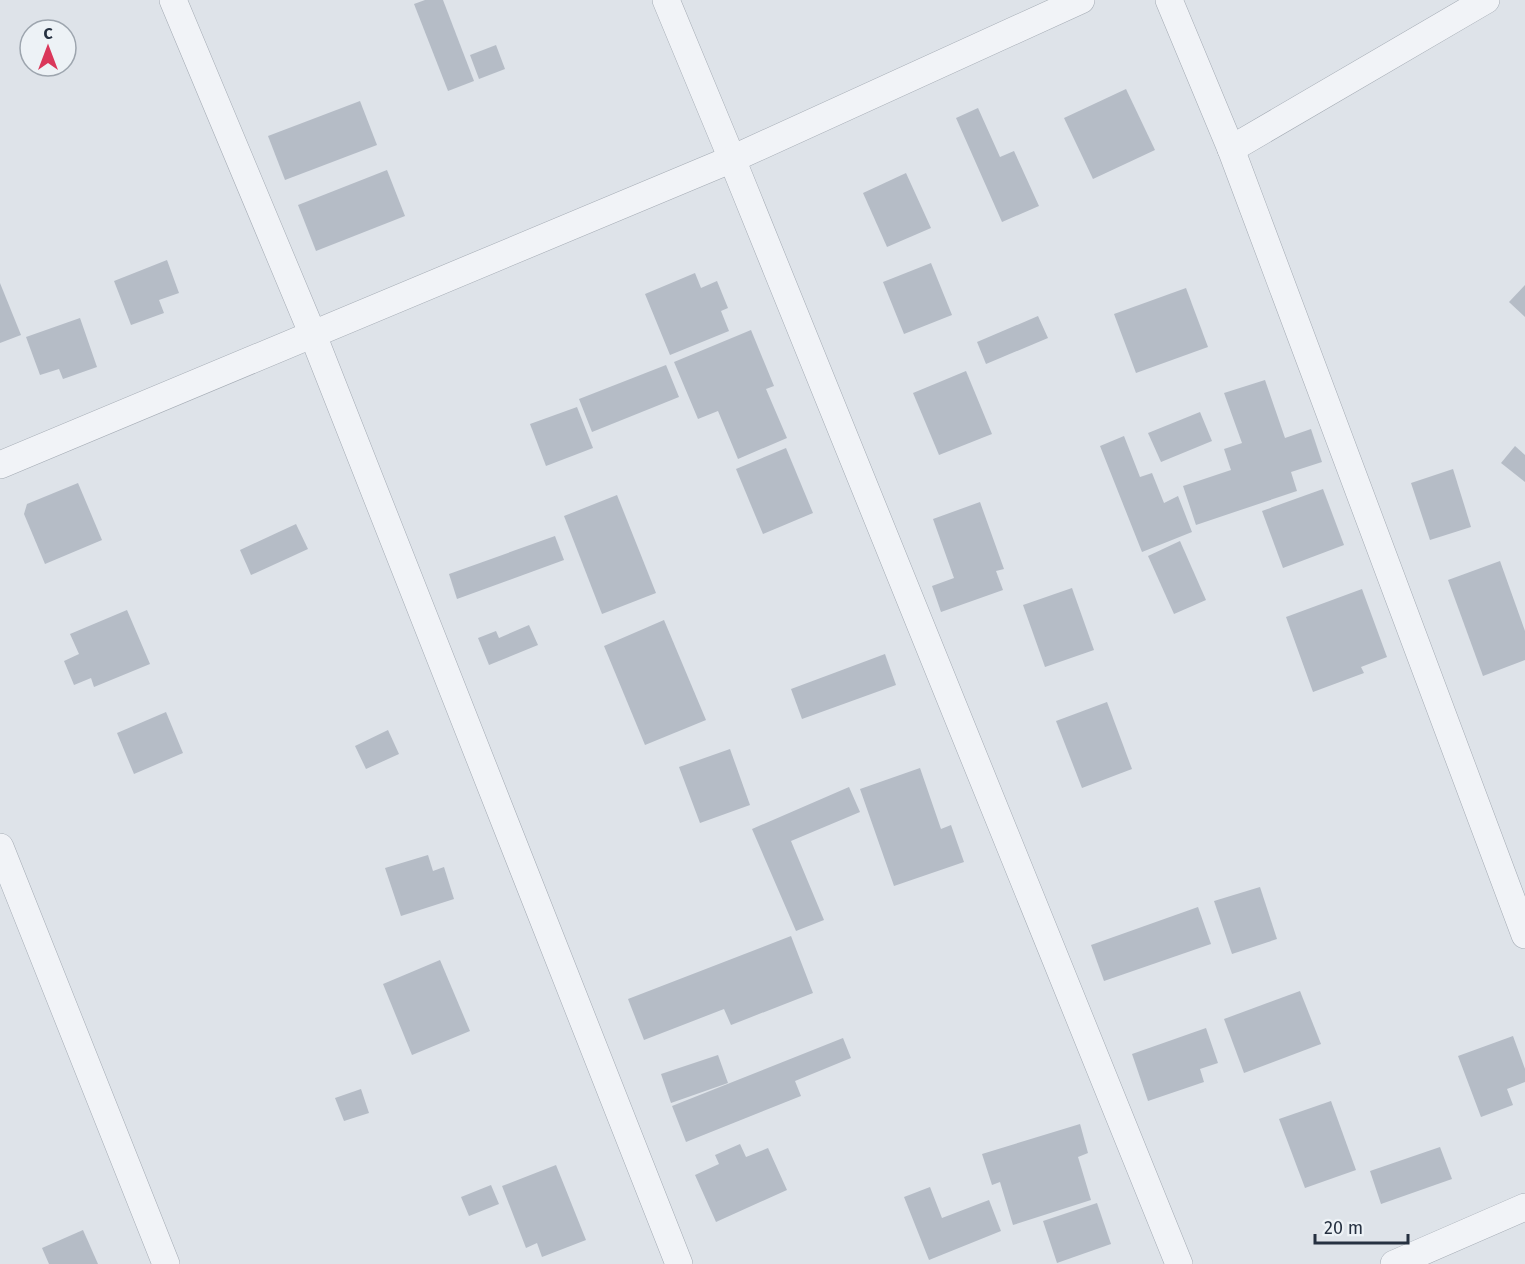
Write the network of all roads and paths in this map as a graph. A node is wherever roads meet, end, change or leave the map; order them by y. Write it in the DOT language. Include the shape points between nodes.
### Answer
graph roads {
  1 [pos="173,0"];
  2 [pos="666,0"];
  3 [pos="1081,0"];
  4 [pos="1169,0"];
  5 [pos="1486,0"];
  6 [pos="1231,149"];
  7 [pos="732,159"];
  8 [pos="313,336"];
  9 [pos="0,465"];
  10 [pos="0,847"];
  11 [pos="1525,935"];
  12 [pos="1525,1207"];
  13 [pos="166,1264"];
  14 [pos="679,1264"];
  15 [pos="1179,1264"];
  16 [pos="1394,1264"];
  1 -- 8 [label="street"];
  2 -- 7 [label="street"];
  3 -- 7 [label="street"];
  4 -- 6 [label="street"];
  5 -- 6 [label="street"];
  6 -- 11 [label="street"];
  7 -- 8 [label="street"];
  7 -- 15 [label="street"];
  8 -- 9 [label="street"];
  8 -- 14 [label="street"];
  10 -- 13 [label="street"];
  12 -- 16 [label="street"];
}
